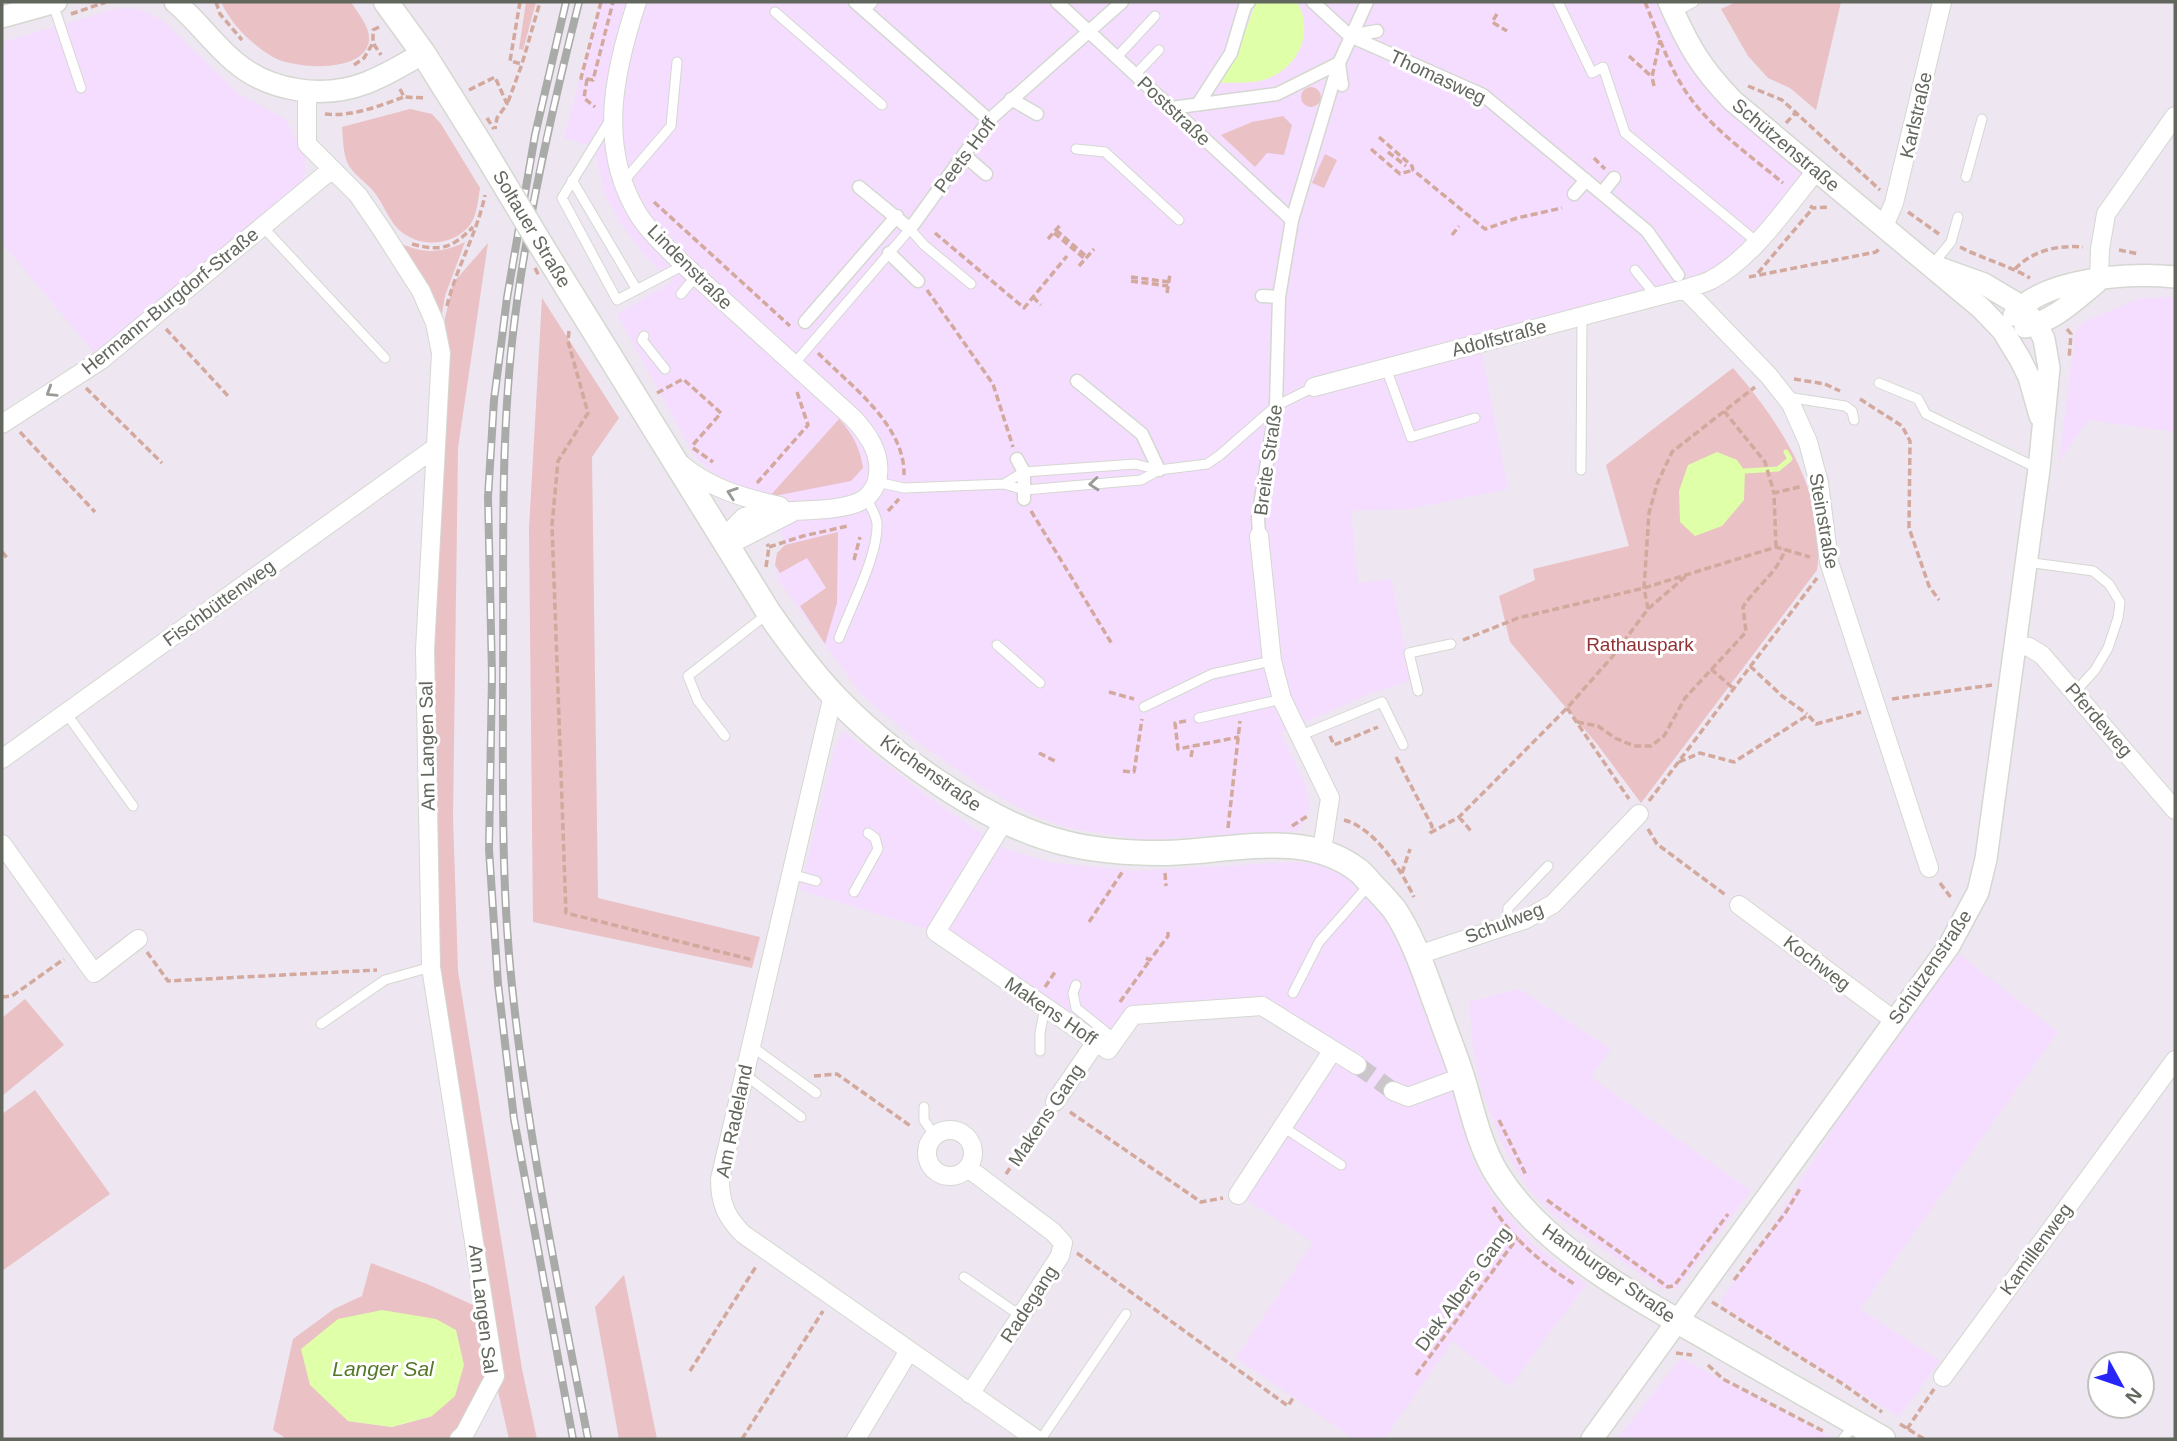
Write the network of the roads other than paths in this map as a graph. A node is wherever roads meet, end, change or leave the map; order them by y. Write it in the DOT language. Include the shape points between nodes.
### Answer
graph roads {
  1 [pos="54,2"];
  2 [pos="176,2"];
  3 [pos="386,2"];
  4 [pos="636,2"];
  5 [pos="1057,2"];
  6 [pos="1122,2"];
  7 [pos="1250,2"];
  8 [pos="1312,2"];
  9 [pos="1367,2"];
  10 [pos="1558,2"];
  11 [pos="1695,2"];
  12 [pos="1942,2"];
  13 [pos="864,5"];
  14 [pos="1671,7"];
  15 [pos="775,12"];
  16 [pos="1155,16"];
  17 [pos="2,18"];
  18 [pos="1377,31"];
  19 [pos="1088,32"];
  20 [pos="1350,36"];
  21 [pos="1158,50"];
  22 [pos="423,52"];
  23 [pos="1116,58"];
  24 [pos="677,62"];
  25 [pos="1339,63"];
  26 [pos="1135,75"];
  27 [pos="1342,85"];
  28 [pos="81,88"];
  29 [pos="307,91"];
  30 [pos="1011,99"];
  31 [pos="1198,104"];
  32 [pos="882,105"];
  33 [pos="1171,108"];
  34 [pos="1037,114"];
  35 [pos="2175,116"];
  36 [pos="611,119"];
  37 [pos="1982,119"];
  38 [pos="989,120"];
  39 [pos="1076,149"];
  40 [pos="964,155"];
  41 [pos="332,169"];
  42 [pos="1817,170"];
  43 [pos="986,174"];
  44 [pos="1966,177"];
  45 [pos="1614,178"];
  46 [pos="572,180"];
  47 [pos="1586,180"];
  48 [pos="623,183"];
  49 [pos="859,187"];
  50 [pos="1602,193"];
  51 [pos="1574,194"];
  52 [pos="897,216"];
  53 [pos="1958,217"];
  54 [pos="1179,220"];
  55 [pos="1292,220"];
  56 [pos="262,226"];
  57 [pos="910,229"];
  58 [pos="1878,232"];
  59 [pos="1757,242"];
  60 [pos="889,253"];
  61 [pos="1931,265"];
  62 [pos="690,270"];
  63 [pos="1635,270"];
  64 [pos="2175,277"];
  65 [pos="2099,280"];
  66 [pos="918,281"];
  67 [pos="1681,282"];
  68 [pos="971,284"];
  69 [pos="637,290"];
  70 [pos="681,294"];
  71 [pos="1262,296"];
  72 [pos="1656,296"];
  73 [pos="1279,297"];
  74 [pos="2021,306"];
  75 [pos="1582,316"];
  76 [pos="2036,325"];
  77 [pos="800,326"];
  78 [pos="2003,331"];
  79 [pos="644,337"];
  80 [pos="385,358"];
  81 [pos="794,365"];
  82 [pos="1386,368"];
  83 [pos="665,369"];
  84 [pos="1077,381"];
  85 [pos="1880,383"];
  86 [pos="1314,387"];
  87 [pos="1785,397"];
  88 [pos="1276,406"];
  89 [pos="1475,418"];
  90 [pos="1854,420"];
  91 [pos="5,421"];
  92 [pos="2043,425"];
  93 [pos="436,447"];
  94 [pos="682,453"];
  95 [pos="1017,459"];
  96 [pos="2039,469"];
  97 [pos="1159,470"];
  98 [pos="1581,470"];
  99 [pos="1024,472"];
  100 [pos="877,482"];
  101 [pos="1004,484"];
  102 [pos="1024,495"];
  103 [pos="866,498"];
  104 [pos="797,510"];
  105 [pos="1259,537"];
  106 [pos="727,546"];
  107 [pos="2027,562"];
  108 [pos="769,613"];
  109 [pos="839,638"];
  110 [pos="997,645"];
  111 [pos="1451,645"];
  112 [pos="2014,645"];
  113 [pos="1272,661"];
  114 [pos="1040,682"];
  115 [pos="1418,691"];
  116 [pos="2075,692"];
  117 [pos="834,695"];
  118 [pos="1282,699"];
  119 [pos="1144,707"];
  120 [pos="66,713"];
  121 [pos="1199,718"];
  122 [pos="725,736"];
  123 [pos="1299,736"];
  124 [pos="1403,745"];
  125 [pos="2,759"];
  126 [pos="133,806"];
  127 [pos="2175,810"];
  128 [pos="1639,814"];
  129 [pos="1004,821"];
  130 [pos="868,833"];
  131 [pos="2,844"];
  132 [pos="1322,850"];
  133 [pos="1548,866"];
  134 [pos="1928,868"];
  135 [pos="791,874"];
  136 [pos="816,881"];
  137 [pos="1370,883"];
  138 [pos="854,892"];
  139 [pos="1739,905"];
  140 [pos="1507,926"];
  141 [pos="138,939"];
  142 [pos="1418,955"];
  143 [pos="431,967"];
  144 [pos="1076,985"];
  145 [pos="1293,993"];
  146 [pos="1045,1007"];
  147 [pos="1895,1021"];
  148 [pos="321,1024"];
  149 [pos="1116,1040"];
  150 [pos="1096,1042"];
  151 [pos="751,1045"];
  152 [pos="1333,1050"];
  153 [pos="1041,1051"];
  154 [pos="1357,1065"];
  155 [pos="2173,1070"];
  156 [pos="744,1074"];
  157 [pos="1462,1077"];
  158 [pos="1393,1091"];
  159 [pos="816,1093"];
  160 [pos="1055,1102"];
  161 [pos="924,1107"];
  162 [pos="801,1117"];
  163 [pos="1283,1127"];
  164 [pos="932,1138"];
  165 [pos="1341,1165"];
  166 [pos="968,1168"];
  167 [pos="1238,1195"];
  168 [pos="964,1277"];
  169 [pos="1126,1314"];
  170 [pos="1021,1316"];
  171 [pos="1679,1322"];
  172 [pos="909,1351"];
  173 [pos="1942,1377"];
  174 [pos="970,1394"];
  175 [pos="1869,1431"];
  176 [pos="462,1436"];
  177 [pos="856,1439"];
  178 [pos="1038,1439"];
  179 [pos="1592,1439"];
  1 -- 17 [label="street"];
  1 -- 28 [label="lane"];
  2 -- 29 [label="street" via="237,64 283,88"];
  3 -- 22 [label="main road, Soltauer Straße"];
  4 -- 36 [label="street, Lindenstraße"];
  5 -- 19 [label="street, Poststraße"];
  6 -- 19 [label="street, Peets Hoff"];
  7 -- 31 [label="street" via="1231,53"];
  8 -- 20 [label="street"];
  9 -- 20 [label="street, Breite Straße"];
  10 -- 59 [label="lane" via="1592,73 1603,67 1625,133"];
  11 -- 14 [label="lane"];
  12 -- 58 [label="street, Karlstraße" via="1894,203"];
  13 -- 38 [label="street"];
  14 -- 42 [label="street, Schützenstraße" via="1708,75 1733,102"];
  15 -- 32 [label="lane"];
  16 -- 23 [label="lane"];
  18 -- 20 [label="street"];
  19 -- 23 [label="street, Poststraße"];
  19 -- 30 [label="street, Peets Hoff"];
  20 -- 25 [label="street, Breite Straße"];
  20 -- 47 [label="street, Thomasweg" via="1483,95"];
  21 -- 26 [label="lane"];
  22 -- 29 [label="street" via="365,84"];
  22 -- 94 [label="main road, Soltauer Straße, bridge" via="573,296"];
  23 -- 26 [label="street, Poststraße"];
  24 -- 48 [label="lane" via="671,126"];
  25 -- 27 [label="street, Breite Straße"];
  25 -- 31 [label="street" via="1277,94"];
  25 -- 55 [label="street, Breite Straße"];
  26 -- 33 [label="street, Poststraße"];
  29 -- 41 [label="street, Am Langen Sal" via="307,144"];
  30 -- 34 [label="street"];
  30 -- 38 [label="street, Peets Hoff"];
  31 -- 33 [label="street"];
  33 -- 55 [label="street, Poststraße"];
  35 -- 65 [label="street" via="2106,214"];
  36 -- 46 [label="lane"];
  36 -- 48 [label="street, Lindenstraße"];
  37 -- 44 [label="lane"];
  38 -- 40 [label="street, Peets Hoff"];
  39 -- 54 [label="lane" via="1105,152"];
  40 -- 43 [label="street"];
  40 -- 57 [label="street, Peets Hoff"];
  41 -- 56 [label="street, Hermann-Burgdorf-Straße"];
  41 -- 93 [label="street, Am Langen Sal" via="358,195 382,230 421,291 435,323 441,353"];
  42 -- 58 [label="street, Schützenstraße"];
  42 -- 59 [label="street, Adolfstraße"];
  45 -- 50 [label="street"];
  46 -- 69 [label="lane"];
  46 -- 69 [label="lane" via="562,198 617,300"];
  47 -- 50 [label="street, Thomasweg"];
  47 -- 51 [label="street"];
  48 -- 62 [label="street, Lindenstraße" via="638,214"];
  49 -- 52 [label="street"];
  50 -- 67 [label="street, Thomasweg" via="1647,231"];
  52 -- 57 [label="street"];
  52 -- 77 [label="street"];
  53 -- 61 [label="lane" via="1951,242"];
  55 -- 73 [label="street, Breite Straße"];
  56 -- 80 [label="lane"];
  56 -- 91 [label="street, Hermann-Burgdorf-Straße, one-way" via="100,360"];
  57 -- 60 [label="lane, Peets Hoff"];
  57 -- 68 [label="lane"];
  58 -- 61 [label="street, Schützenstraße"];
  59 -- 67 [label="street, Adolfstraße" via="1710,280"];
  60 -- 66 [label="street"];
  60 -- 81 [label="lane, Peets Hoff"];
  61 -- 74 [label="street, Schützenstraße" via="1984,284"];
  61 -- 78 [label="street, Schützenstraße"];
  62 -- 69 [label="lane"];
  62 -- 70 [label="lane"];
  62 -- 81 [label="street, Lindenstraße"];
  63 -- 72 [label="lane"];
  64 -- 65 [label="street" via="2129,275"];
  65 -- 74 [label="street" via="2041,293"];
  65 -- 76 [label="street"];
  67 -- 72 [label="street, Adolfstraße"];
  67 -- 87 [label="street, Steinstraße"];
  71 -- 73 [label="street"];
  72 -- 75 [label="street, Adolfstraße"];
  73 -- 88 [label="street, Breite Straße"];
  74 -- 76 [label="street, Schützenstraße"];
  74 -- 78 [label="street"];
  75 -- 82 [label="street, Adolfstraße"];
  75 -- 98 [label="lane"];
  76 -- 78 [label="street"];
  76 -- 92 [label="street, Schützenstraße" via="2044,339 2049,368"];
  78 -- 92 [label="street, Schützenstraße" via="2029,377"];
  79 -- 83 [label="lane"];
  81 -- 100 [label="street, Lindenstraße" via="866,433 878,460"];
  82 -- 86 [label="street, Adolfstraße"];
  82 -- 89 [label="lane" via="1411,437"];
  84 -- 97 [label="street" via="1142,434"];
  85 -- 96 [label="lane" via="1918,399 1926,414"];
  86 -- 88 [label="lane, Adolfstraße"];
  87 -- 90 [label="lane" via="1845,406"];
  87 -- 134 [label="street, Steinstraße" via="1808,442 1819,483 1829,562"];
  88 -- 97 [label="lane, Adolfstraße" via="1207,464"];
  88 -- 105 [label="street, Breite Straße"];
  92 -- 96 [label="street, Schützenstraße"];
  93 -- 120 [label="street, Fischbüttenweg"];
  93 -- 143 [label="street, Am Langen Sal" via="425,650"];
  104 -- 94 [label="street, one-way" via="731,494 697,476"];
  94 -- 106 [label="main road, Kirchenstraße"];
  95 -- 99 [label="street"];
  96 -- 107 [label="street, Schützenstraße"];
  97 -- 99 [label="lane, Adolfstraße" via="1135,464"];
  97 -- 102 [label="lane, Adolfstraße, one-way" via="1141,480"];
  99 -- 101 [label="lane, Adolfstraße"];
  99 -- 102 [label="street"];
  100 -- 101 [label="lane, Adolfstraße" via="904,488"];
  100 -- 103 [label="street"];
  101 -- 102 [label="lane, Adolfstraße"];
  103 -- 104 [label="street" via="850,505"];
  103 -- 109 [label="lane" via="876,518 875,541"];
  104 -- 106 [label="street"];
  104 -- 106 [label="street" via="744,517 732,529"];
  105 -- 113 [label="street, Breite Straße"];
  106 -- 108 [label="main road, Kirchenstraße"];
  107 -- 112 [label="street, Schützenstraße"];
  107 -- 116 [label="lane" via="2093,571 2120,601 2108,648"];
  108 -- 117 [label="main road, Kirchenstraße"];
  108 -- 122 [label="lane" via="688,676 698,701"];
  110 -- 114 [label="lane"];
  111 -- 115 [label="lane" via="1409,653"];
  112 -- 116 [label="street, Pferdeweg" via="2042,655"];
  112 -- 147 [label="street, Schützenstraße" via="1978,891 1949,946"];
  113 -- 118 [label="street, Breite Straße"];
  113 -- 119 [label="lane" via="1212,674"];
  116 -- 127 [label="street, Pferdeweg"];
  117 -- 129 [label="main road, Kirchenstraße" via="900,754"];
  117 -- 135 [label="street, Am Radeland"];
  118 -- 121 [label="lane"];
  118 -- 123 [label="street, Breite Straße"];
  120 -- 125 [label="street, Fischbüttenweg"];
  120 -- 126 [label="lane"];
  123 -- 124 [label="lane" via="1382,702"];
  123 -- 132 [label="street, Breite Straße" via="1330,798"];
  128 -- 140 [label="street, Schulweg" via="1553,904"];
  129 -- 132 [label="main road, Kirchenstraße" via="1067,844 1100,849 1165,853 1289,846"];
  129 -- 146 [label="street, Makens Hoff" via="936,932"];
  130 -- 138 [label="lane" via="878,849"];
  131 -- 141 [label="street" via="94,973"];
  132 -- 137 [label="main road, Hamburger Straße" via="1359,871"];
  133 -- 140 [label="lane" via="1508,908"];
  135 -- 136 [label="lane"];
  135 -- 151 [label="street, Am Radeland"];
  137 -- 142 [label="main road, Hamburger Straße" via="1394,909"];
  137 -- 145 [label="lane" via="1318,943"];
  139 -- 147 [label="street, Kochweg"];
  140 -- 142 [label="street, Schulweg"];
  142 -- 157 [label="main road, Hamburger Straße"];
  143 -- 148 [label="lane" via="385,980"];
  143 -- 176 [label="street, Am Langen Sal" via="495,1376"];
  144 -- 149 [label="lane" via="1076,1008"];
  146 -- 150 [label="street, Makens Hoff"];
  146 -- 153 [label="lane"];
  147 -- 171 [label="street, Schützenstraße"];
  149 -- 150 [label="street, Makens Hoff" via="1108,1050"];
  149 -- 152 [label="street, Makens Hoff" via="1133,1015 1262,1006"];
  150 -- 160 [label="street, Makens Gang"];
  151 -- 156 [label="street, Am Radeland"];
  151 -- 159 [label="lane"];
  152 -- 154 [label="street"];
  152 -- 163 [label="street"];
  155 -- 173 [label="street, Kamillenweg"];
  156 -- 162 [label="lane"];
  156 -- 172 [label="street, Am Radeland" via="720,1179 724,1209 735,1226 765,1251"];
  157 -- 158 [label="street" via="1408,1097"];
  157 -- 171 [label="main road, Hamburger Straße" via="1481,1140 1511,1195 1574,1254"];
  161 -- 164 [label="lane"];
  163 -- 165 [label="lane"];
  163 -- 167 [label="street"];
  164 -- 166 [label="street" via="952,1130 968,1138 973,1150"];
  164 -- 166 [label="street" via="927,1158 939,1173 951,1176"];
  166 -- 170 [label="street, Radegang" via="1063,1243 1060,1256"];
  168 -- 170 [label="lane"];
  169 -- 178 [label="lane"];
  170 -- 174 [label="street, Radegang"];
  171 -- 175 [label="main road, Hamburger Straße"];
  171 -- 179 [label="street, Schützenstraße"];
  172 -- 174 [label="street, Am Radeland"];
  172 -- 177 [label="street"];
  174 -- 178 [label="street, Am Radeland"];
}
